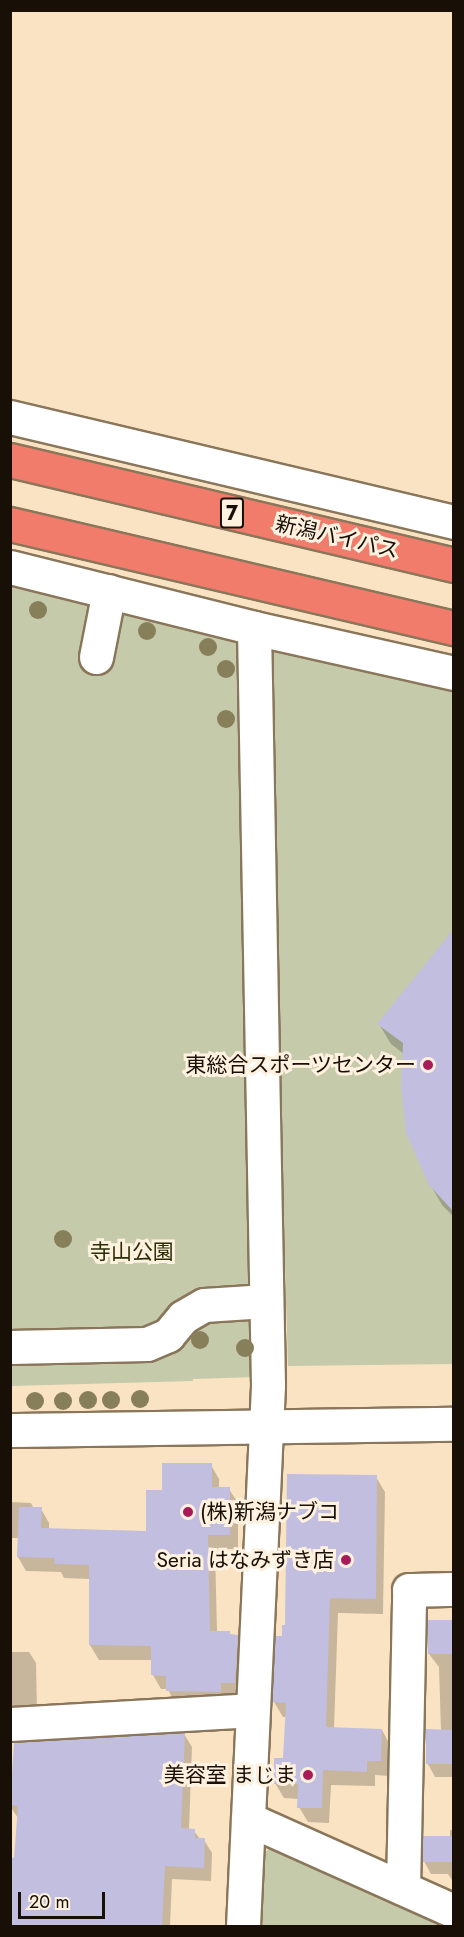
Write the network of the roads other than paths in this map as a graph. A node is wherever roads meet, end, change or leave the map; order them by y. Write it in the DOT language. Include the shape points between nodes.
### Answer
graph roads {
  1 [pos="10,417"];
  2 [pos="10,460"];
  3 [pos="453,522"];
  4 [pos="10,524"];
  5 [pos="453,565"];
  6 [pos="10,567"];
  7 [pos="109,591"];
  8 [pos="254,628"];
  9 [pos="453,628"];
  10 [pos="96,657"];
  11 [pos="453,673"];
  12 [pos="266,1302"];
  13 [pos="10,1347"];
  14 [pos="453,1424"];
  15 [pos="264,1427"];
  16 [pos="10,1430"];
  17 [pos="453,1589"];
  18 [pos="251,1710"];
  19 [pos="10,1724"];
  20 [pos="248,1819"];
  21 [pos="403,1888"];
  22 [pos="453,1911"];
  23 [pos="243,1926"];
  1 -- 3 [label="street"];
  2 -- 5 [label="highway, 新潟バイパス / 7"];
  4 -- 9 [label="highway"];
  6 -- 7 [label="street"];
  7 -- 8 [label="street"];
  7 -- 10 [label="street"];
  8 -- 11 [label="street"];
  8 -- 12 [label="street"];
  12 -- 13 [label="street" via="204,1305 183,1317 168,1335 147,1344"];
  12 -- 15 [label="street" via="268,1385"];
  14 -- 15 [label="street"];
  15 -- 16 [label="street"];
  15 -- 18 [label="street"];
  17 -- 21 [label="street" via="409,1590"];
  18 -- 19 [label="street"];
  18 -- 20 [label="street"];
  20 -- 21 [label="street"];
  20 -- 23 [label="street"];
  21 -- 22 [label="street"];
}
